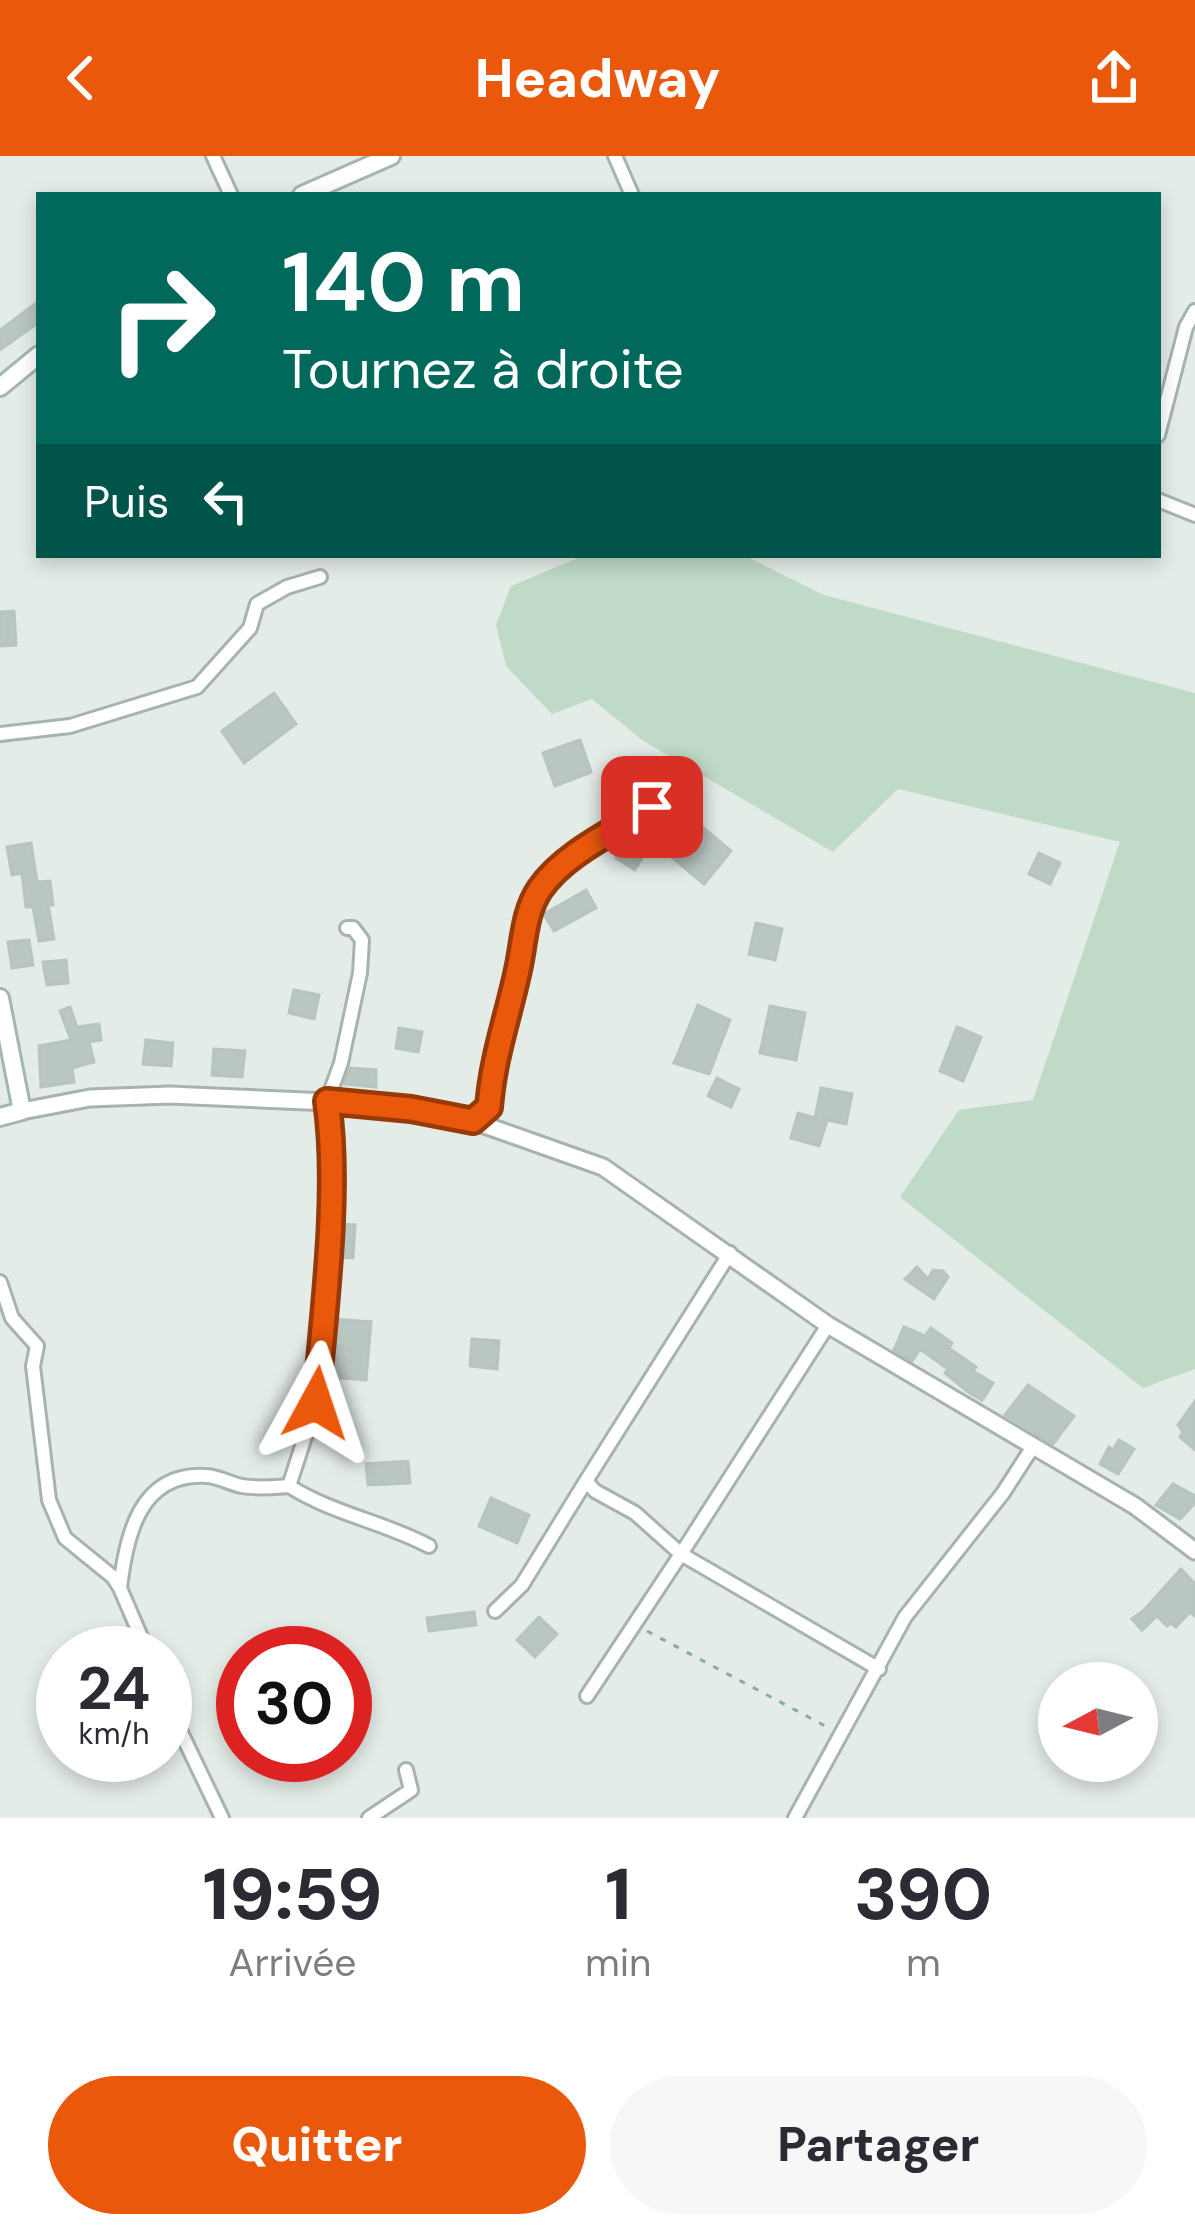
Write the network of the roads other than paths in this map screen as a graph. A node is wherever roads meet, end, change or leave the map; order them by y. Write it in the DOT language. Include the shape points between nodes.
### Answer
graph roads {
  1 [pos="213,156"];
  2 [pos="391,156"];
  3 [pos="615,156"];
  4 [pos="230,192"];
  5 [pos="309,192"];
  6 [pos="631,192"];
  7 [pos="1195,311"];
  8 [pos="36,357"];
  9 [pos="0,387"];
  10 [pos="1161,423"];
  11 [pos="1161,501"];
  12 [pos="1195,515"];
  13 [pos="320,577"];
  14 [pos="0,734"];
  15 [pos="680,789"];
  16 [pos="347,928"];
  17 [pos="0,998"];
  18 [pos="327,1101"];
  19 [pos="22,1111"];
  20 [pos="0,1117"];
  21 [pos="473,1121"];
  22 [pos="730,1253"];
  23 [pos="0,1282"];
  24 [pos="827,1325"];
  25 [pos="1032,1448"];
  26 [pos="586,1481"];
  27 [pos="289,1486"];
  28 [pos="429,1546"];
  29 [pos="1195,1552"];
  30 [pos="681,1554"];
  31 [pos="120,1588"];
  32 [pos="495,1611"];
  33 [pos="136,1626"];
  34 [pos="879,1669"];
  35 [pos="586,1696"];
  36 [pos="192,1755"];
  37 [pos="406,1770"];
  38 [pos="222,1818"];
  39 [pos="369,1818"];
  40 [pos="795,1818"];
  1 -- 4 [label="street"];
  2 -- 5 [label="main road"];
  3 -- 6 [label="street"];
  7 -- 10 [label="street"];
  8 -- 9 [label="main road"];
  11 -- 12 [label="street"];
  13 -- 14 [label="street" via="257,604 250,628 197,687 70,726"];
  15 -- 21 [label="street" via="564,864 538,891 497,1042 489,1107"];
  16 -- 18 [label="street" via="362,940 360,974"];
  17 -- 19 [label="main road"];
  18 -- 19 [label="street" via="170,1095"];
  18 -- 21 [label="street"];
  18 -- 27 [label="street" via="316,1403"];
  19 -- 20 [label="main road"];
  21 -- 22 [label="street" via="603,1167"];
  22 -- 24 [label="street"];
  22 -- 26 [label="street"];
  23 -- 31 [label="street" via="12,1318 37,1346 49,1500 65,1538"];
  24 -- 25 [label="street"];
  24 -- 30 [label="street"];
  25 -- 29 [label="street" via="1135,1506"];
  25 -- 34 [label="street" via="905,1617"];
  26 -- 30 [label="street"];
  26 -- 32 [label="street" via="522,1585"];
  27 -- 28 [label="street"];
  27 -- 31 [label="street" via="245,1487 206,1476 153,1492 131,1532"];
  30 -- 34 [label="street"];
  30 -- 35 [label="street"];
  31 -- 33 [label="street"];
  34 -- 40 [label="street"];
  36 -- 38 [label="street"];
  37 -- 39 [label="street" via="411,1790"];
}
